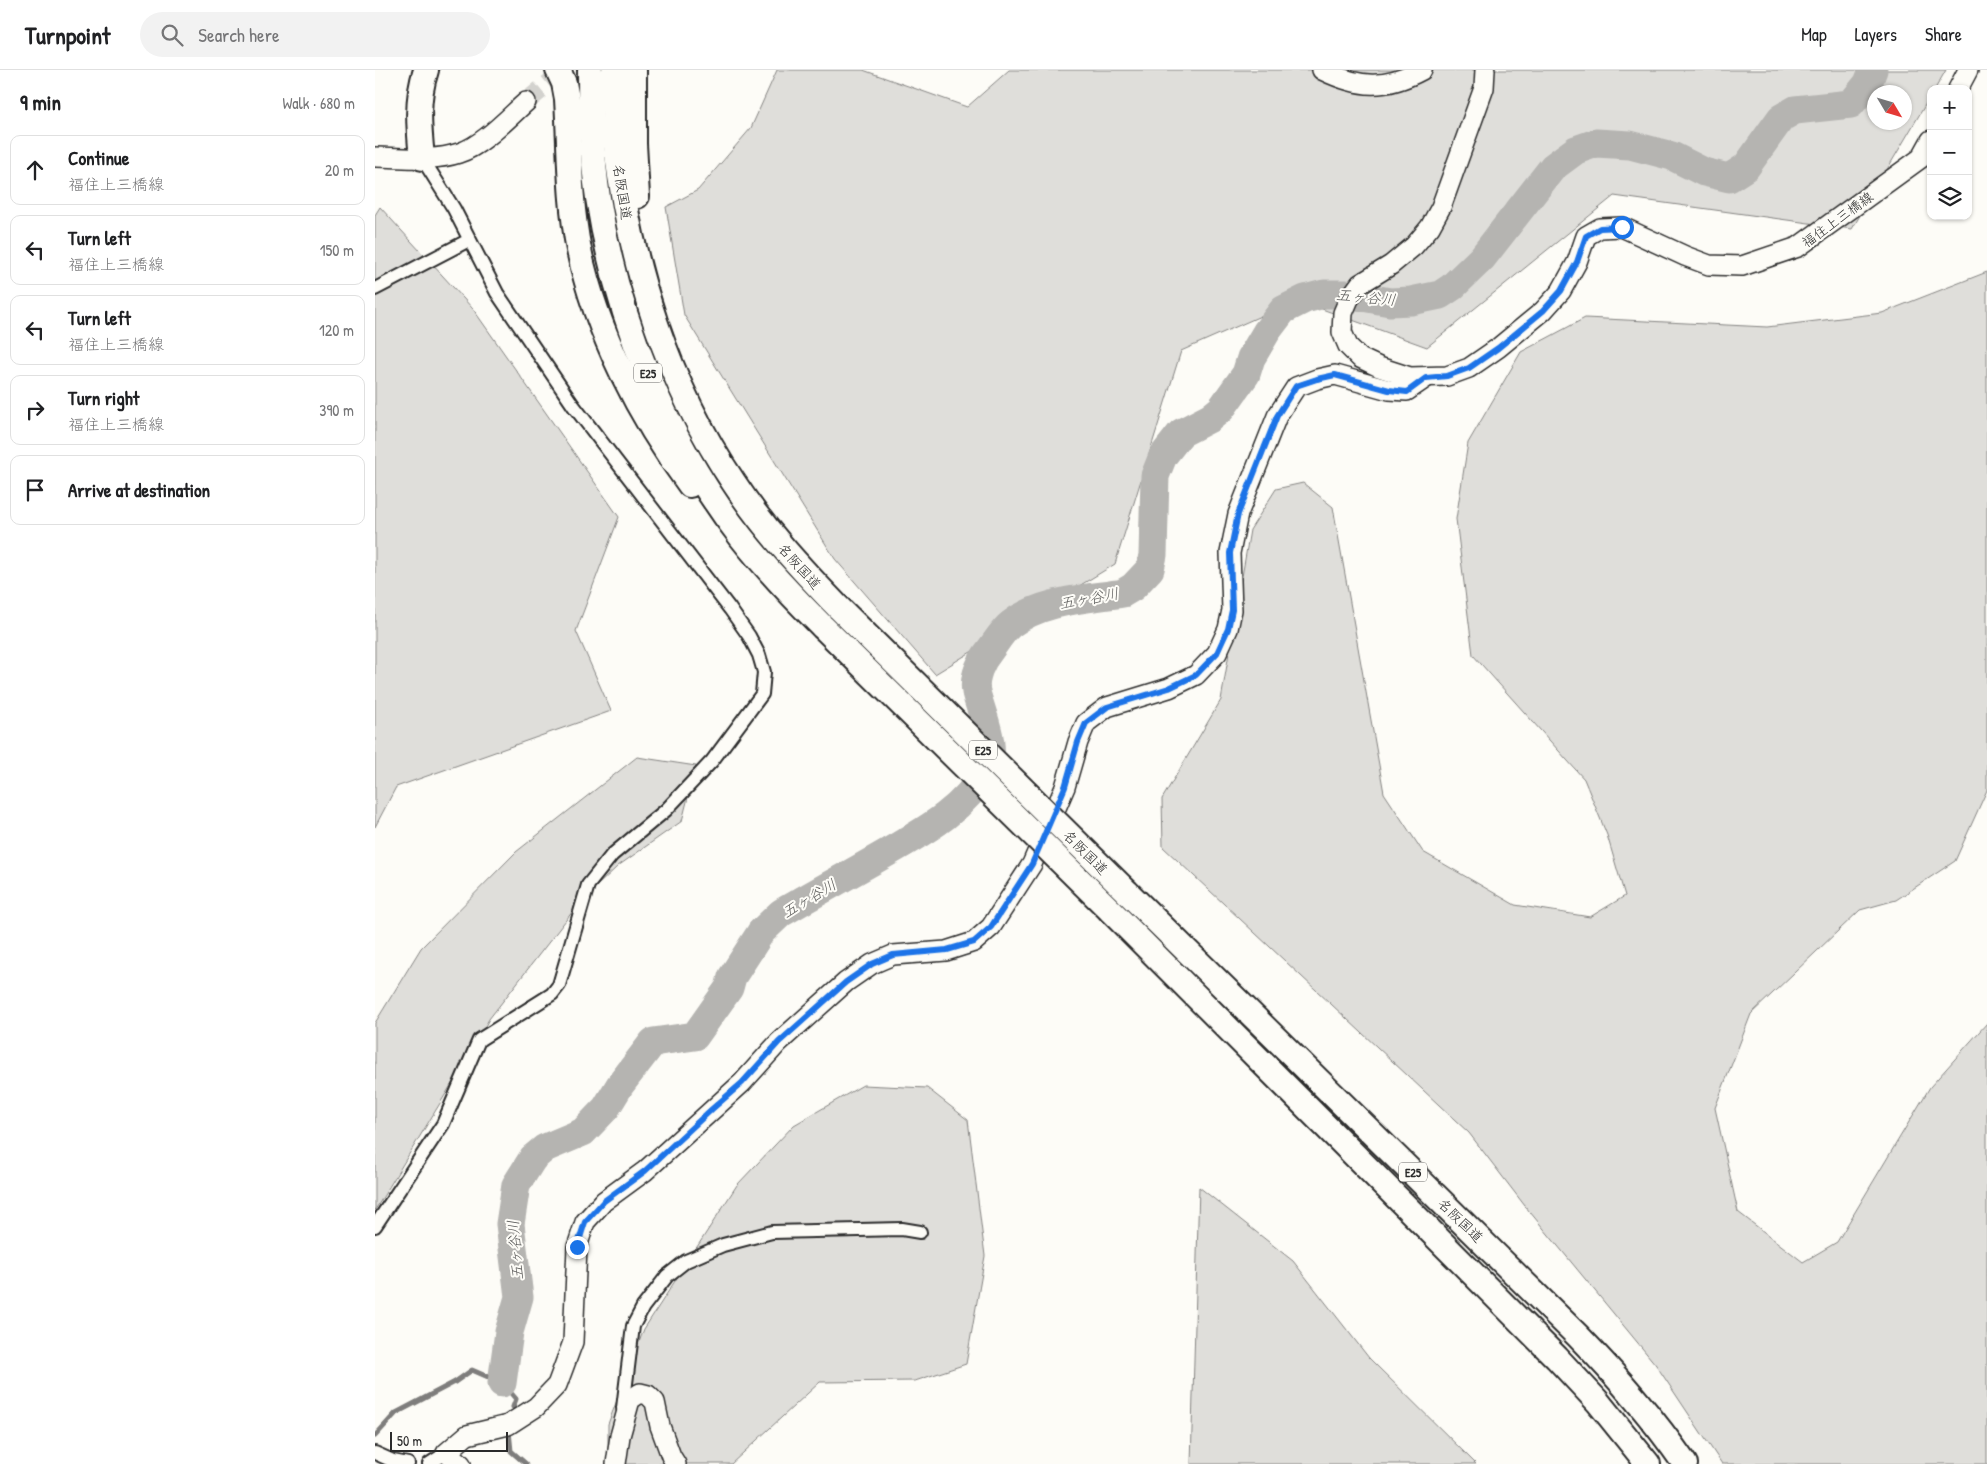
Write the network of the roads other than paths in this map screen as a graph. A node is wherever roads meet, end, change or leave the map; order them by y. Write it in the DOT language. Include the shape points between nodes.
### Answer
graph roads {
  1 [pos="418,70"];
  2 [pos="426,70"];
  3 [pos="558,70"];
  4 [pos="590,70"];
  5 [pos="614,70"];
  6 [pos="634,70"];
  7 [pos="1321,70"];
  8 [pos="1422,70"];
  9 [pos="1485,70"];
  10 [pos="1968,70"];
  11 [pos="1960,85"];
  12 [pos="526,102"];
  13 [pos="1927,147"];
  14 [pos="375,157"];
  15 [pos="417,158"];
  16 [pos="469,240"];
  17 [pos="375,289"];
  18 [pos="1426,378"];
  19 [pos="763,523"];
  20 [pos="782,585"];
  21 [pos="375,1226"];
  22 [pos="919,1232"];
  23 [pos="620,1436"];
  24 [pos="375,1453"];
  25 [pos="454,1459"];
  26 [pos="408,1464"];
  27 [pos="429,1464"];
  28 [pos="616,1464"];
  29 [pos="676,1464"];
  30 [pos="1648,1464"];
  31 [pos="1685,1464"];
  1 -- 15 [label="highway" via="411,105"];
  2 -- 15 [label="highway" via="419,103"];
  3 -- 20 [label="highway" via="567,99 579,249 613,351 644,416 693,490"];
  4 -- 20 [label="highway, 名阪国道 / E25" via="592,145 598,198 622,302 641,356 687,456 741,537"];
  5 -- 19 [label="highway, 名阪国道 / E25" via="615,144 632,246 647,297 686,398 733,482"];
  6 -- 19 [label="highway" via="637,198 659,306 693,399 714,444"];
  7 -- 8 [label="main road" via="1366,85 1387,83"];
  9 -- 18 [label="main road" via="1484,88 1441,207 1414,246 1360,284 1343,313 1342,332 1348,346 1360,358 1410,377"];
  10 -- 11 [label="main road"];
  12 -- 15 [label="main road" via="461,153"];
  13 -- 18 [label="main road, 福住上三橋線" via="1921,158 1797,247 1742,266 1709,265 1622,227 1600,228 1586,236 1577,262 1561,291 1543,311 1469,368 1447,376"];
  14 -- 15 [label="main road"];
  15 -- 16 [label="street" via="454,209"];
  16 -- 17 [label="street"];
  16 -- 21 [label="street" via="497,293 573,405 749,636 762,663 764,682 762,694 755,705 712,760 666,810 612,855 588,885 559,985 552,994 479,1040 443,1124"];
  18 -- 25 [label="main road, 福住上三橋線" via="1407,392 1335,375 1296,386 1277,416 1238,514 1230,553 1232,610 1217,653 1196,675 1169,688 1107,707 1086,723 1065,787 1032,864 991,927 974,942 947,950 893,955 846,982 645,1171 604,1201 585,1222 577,1247 573,1342 557,1385 536,1407 508,1425 467,1435"];
  19 -- 31 [label="highway, 名阪国道 / E25, bridge" via="839,608 1577,1336 1626,1387"];
  20 -- 30 [label="highway, 名阪国道 / E25, bridge" via="1557,1358"];
  22 -- 23 [label="street" via="902,1229 772,1232 723,1245 686,1261 667,1276 633,1326"];
  23 -- 28 [label="main road"];
  23 -- 29 [label="main road" via="630,1400 640,1393 649,1395 655,1402 660,1426"];
  24 -- 26 [label="street"];
  25 -- 27 [label="street"];
}
